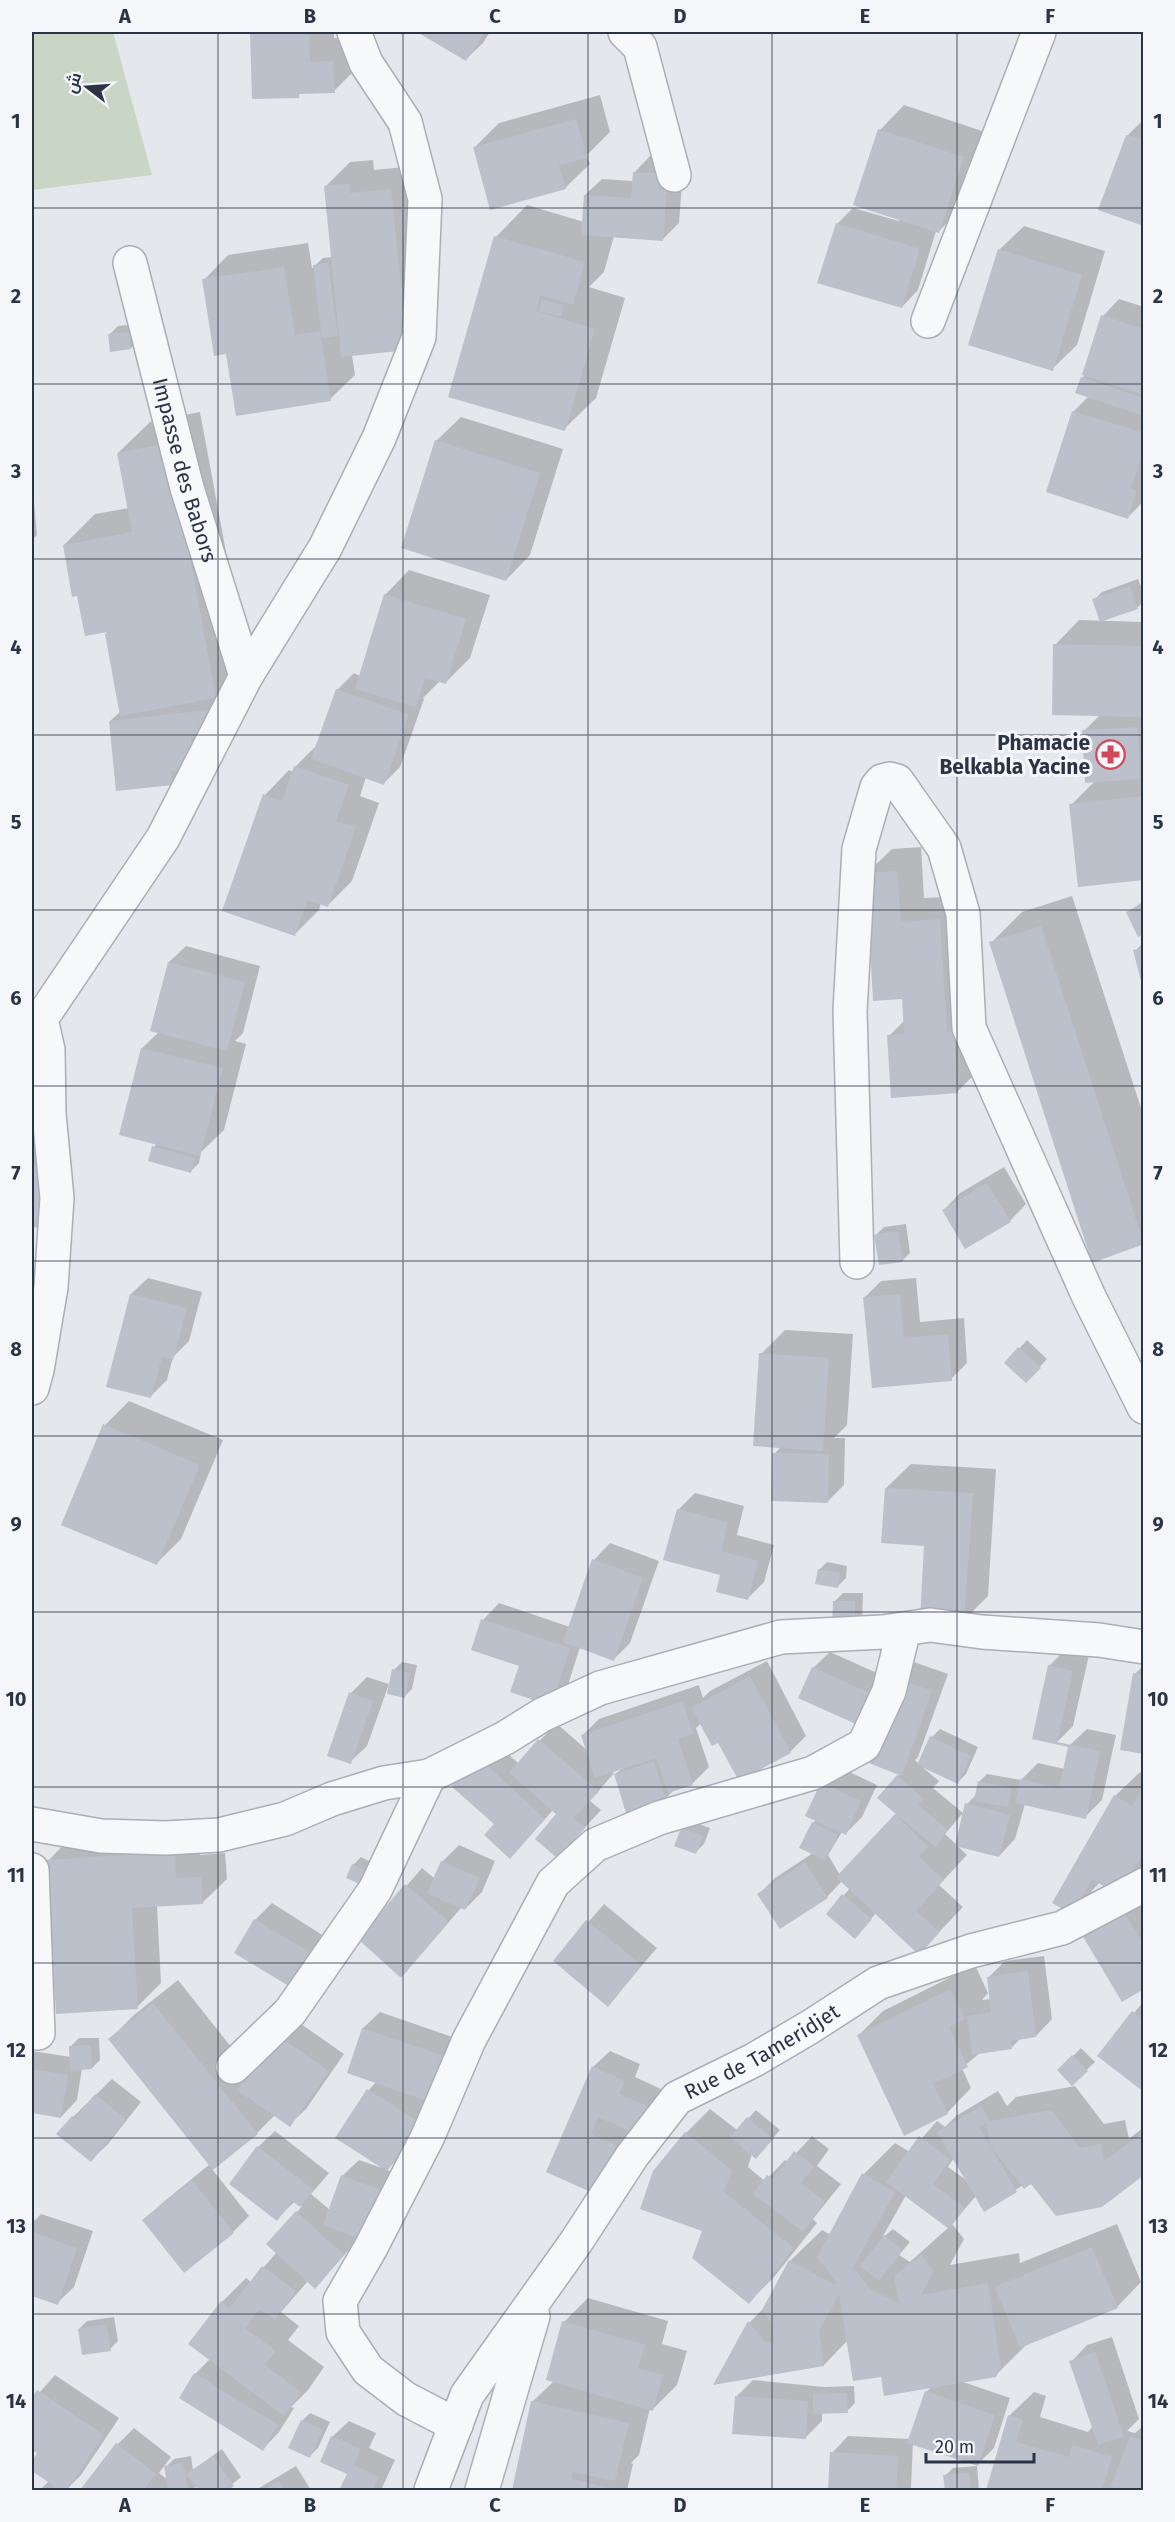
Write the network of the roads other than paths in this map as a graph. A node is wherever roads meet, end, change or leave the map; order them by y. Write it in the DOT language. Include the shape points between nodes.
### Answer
graph roads {
  1 [pos="354,32"];
  2 [pos="625,32"];
  3 [pos="1039,32"];
  4 [pos="674,175"];
  5 [pos="130,263"];
  6 [pos="928,321"];
  7 [pos="246,676"];
  8 [pos="36,1010"];
  9 [pos="856,1262"];
  10 [pos="32,1388"];
  11 [pos="1143,1407"];
  12 [pos="904,1629"];
  13 [pos="1143,1647"];
  14 [pos="429,1776"];
  15 [pos="32,1824"];
  16 [pos="32,1870"];
  17 [pos="1143,1885"];
  18 [pos="32,1907"];
  19 [pos="38,2033"];
  20 [pos="233,2067"];
  21 [pos="541,2291"];
  22 [pos="456,2425"];
  23 [pos="431,2490"];
  24 [pos="482,2490"];
  1 -- 7 [label="street" via="366,63 405,122 425,199 419,337 379,438 324,548"];
  2 -- 4 [label="street" via="640,47"];
  3 -- 6 [label="street"];
  5 -- 7 [label="street, Impasse des Babors" via="187,488"];
  7 -- 8 [label="street" via="163,838"];
  8 -- 10 [label="street" via="48,1050 57,1198 51,1287"];
  9 -- 11 [label="street" via="850,1011 859,849 877,787 890,779 897,781 944,848 963,914 969,1028 1089,1297"];
  12 -- 13 [label="street" via="930,1626"];
  12 -- 14 [label="street" via="781,1637 600,1688"];
  12 -- 22 [label="street" via="890,1691 864,1745 813,1773 659,1818 595,1845 553,1883 469,2040 428,2136 340,2301 343,2332 368,2370 406,2399"];
  14 -- 15 [label="street" via="384,1783 285,1819 219,1835 101,1836"];
  14 -- 20 [label="street" via="375,1890 290,2012"];
  16 -- 18 [label="street"];
  17 -- 21 [label="street, Rue de Tameridjet" via="1062,1928 971,1951 878,1983 754,2060 677,2098"];
  18 -- 19 [label="street"];
  21 -- 22 [label="street, Rue de Tameridjet" via="467,2395"];
  21 -- 24 [label="street"];
  22 -- 23 [label="street, Rue de Tameridjet"];
}
